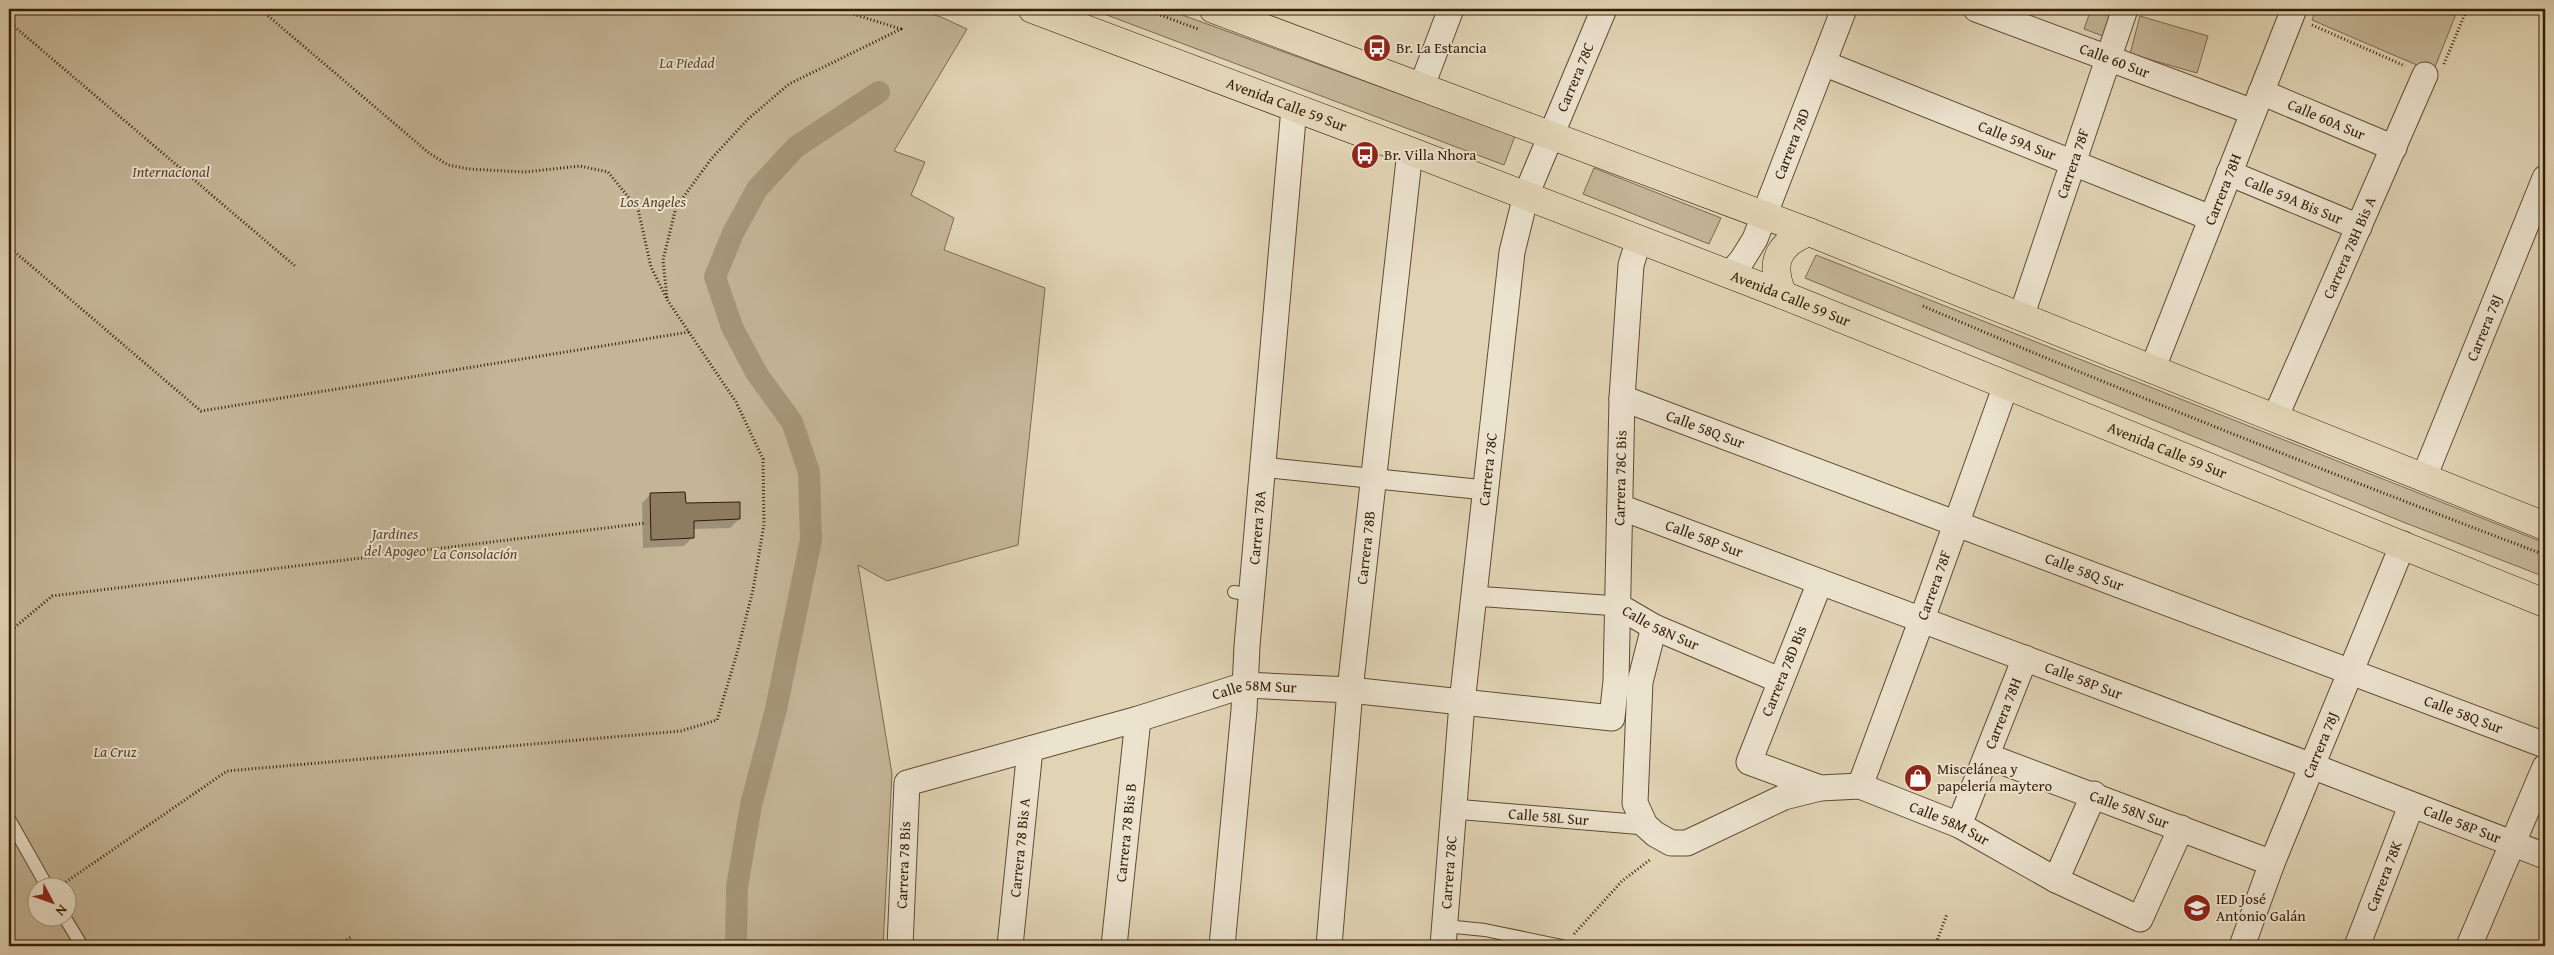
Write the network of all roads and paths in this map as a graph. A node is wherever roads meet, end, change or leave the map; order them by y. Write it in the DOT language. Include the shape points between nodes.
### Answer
graph roads {
  1 [pos="260,9"];
  2 [pos="837,9"];
  3 [pos="1032,9"];
  4 [pos="1213,9"];
  5 [pos="1451,9"];
  6 [pos="1604,9"];
  7 [pos="1844,9"];
  8 [pos="1976,9"];
  9 [pos="2125,9"];
  10 [pos="2467,9"];
  11 [pos="2292,12"];
  12 [pos="9,22"];
  13 [pos="2108,58"];
  14 [pos="1823,63"];
  15 [pos="2433,73"];
  16 [pos="1421,88"];
  17 [pos="2257,102"];
  18 [pos="1294,108"];
  19 [pos="1551,136"];
  20 [pos="2394,148"];
  21 [pos="1410,150"];
  22 [pos="2073,163"];
  23 [pos="2229,173"];
  24 [pos="2545,178"];
  25 [pos="1526,195"];
  26 [pos="1764,216"];
  27 [pos="2211,218"];
  28 [pos="2358,228"];
  29 [pos="1809,232"];
  30 [pos="1639,239"];
  31 [pos="9,247"];
  32 [pos="295,266"];
  33 [pos="1730,274"];
  34 [pos="1783,295"];
  35 [pos="668,301"];
  36 [pos="1914,302"];
  37 [pos="2021,317"];
  38 [pos="689,332"];
  39 [pos="2152,370"];
  40 [pos="2006,385"];
  41 [pos="1622,398"];
  42 [pos="2275,418"];
  43 [pos="1262,467"];
  44 [pos="2424,477"];
  45 [pos="1373,480"];
  46 [pos="1485,490"];
  47 [pos="1620,507"];
  48 [pos="646,523"];
  49 [pos="1957,523"];
  50 [pos="2545,526"];
  51 [pos="2403,544"];
  52 [pos="2545,556"];
  53 [pos="1820,582"];
  54 [pos="1474,596"];
  55 [pos="2545,603"];
  56 [pos="1618,606"];
  57 [pos="1922,619"];
  58 [pos="1654,627"];
  59 [pos="9,632"];
  60 [pos="2025,658"];
  61 [pos="2350,671"];
  62 [pos="1780,680"];
  63 [pos="1628,682"];
  64 [pos="1245,685"];
  65 [pos="1350,690"];
  66 [pos="1462,703"];
  67 [pos="1612,718"];
  68 [pos="1138,719"];
  69 [pos="2545,745"];
  70 [pos="1030,749"];
  71 [pos="1987,756"];
  72 [pos="1749,762"];
  73 [pos="2312,766"];
  74 [pos="2545,767"];
  75 [pos="907,783"];
  76 [pos="1860,786"];
  77 [pos="1820,788"];
  78 [pos="2094,794"];
  79 [pos="2411,806"];
  80 [pos="1454,808"];
  81 [pos="9,819"];
  82 [pos="1645,825"];
  83 [pos="1959,826"];
  84 [pos="2181,828"];
  85 [pos="1672,843"];
  86 [pos="2512,843"];
  87 [pos="2545,856"];
  88 [pos="2272,864"];
  89 [pos="42,878"];
  90 [pos="72,878"];
  91 [pos="2056,880"];
  92 [pos="1947,914"];
  93 [pos="71,928"];
  94 [pos="1444,936"];
  95 [pos="351,937"];
  96 [pos="1565,943"];
  97 [pos="82,946"];
  98 [pos="338,946"];
  99 [pos="900,946"];
  100 [pos="1010,946"];
  101 [pos="1114,946"];
  102 [pos="1222,946"];
  103 [pos="1329,946"];
  104 [pos="1935,946"];
  105 [pos="2242,946"];
  106 [pos="2357,946"];
  107 [pos="2469,946"];
  1 -- 35 [label="path" via="429,153 448,165 525,172 580,166 608,172 638,209 651,267"];
  2 -- 35 [label="path" via="901,29 789,84 748,119 712,158 676,207 663,260"];
  3 -- 18 [label="main road, Avenida Calle 59 Sur"];
  4 -- 16 [label="main road"];
  5 -- 16 [label="street"];
  6 -- 19 [label="street, Carrera 78C"];
  7 -- 14 [label="street, Carrera 78D"];
  8 -- 13 [label="street, Calle 60 Sur"];
  9 -- 13 [label="street, Carrera 78F"];
  10 -- 15 [label="path"];
  11 -- 15 [label="path"];
  11 -- 17 [label="street, Carrera 78H"];
  12 -- 32 [label="path"];
  13 -- 17 [label="street, Calle 60 Sur"];
  13 -- 22 [label="street, Carrera 78F"];
  14 -- 22 [label="street, Calle 59A Sur"];
  14 -- 26 [label="street, Carrera 78D"];
  15 -- 20 [label="street, Carrera 78H Bis A"];
  16 -- 19 [label="main road"];
  17 -- 20 [label="street, Calle 60A Sur"];
  17 -- 23 [label="street, Carrera 78H"];
  18 -- 21 [label="main road, Avenida Calle 59 Sur"];
  18 -- 43 [label="street, Carrera 78A" via="1275,268"];
  19 -- 25 [label="street, Carrera 78C"];
  19 -- 26 [label="main road"];
  20 -- 28 [label="street, Carrera 78H Bis A"];
  21 -- 25 [label="main road, Avenida Calle 59 Sur"];
  21 -- 45 [label="street, Carrera 78B"];
  22 -- 27 [label="street, Calle 59A Sur"];
  22 -- 37 [label="street, Carrera 78F"];
  23 -- 27 [label="street, Carrera 78H"];
  23 -- 28 [label="street, Calle 59A Bis Sur"];
  24 -- 44 [label="street, Carrera 78J"];
  25 -- 30 [label="main road, Avenida Calle 59 Sur"];
  25 -- 46 [label="street, Carrera 78C" via="1512,252"];
  26 -- 29 [label="main road"];
  26 -- 33 [label="street, Carrera 78D" via="1755,239"];
  27 -- 39 [label="street, Carrera 78H"];
  28 -- 42 [label="street, Carrera 78H Bis A"];
  29 -- 34 [label="main road" via="1793,238 1782,250 1776,264 1776,280"];
  29 -- 37 [label="main road"];
  30 -- 33 [label="main road, Avenida Calle 59 Sur"];
  30 -- 41 [label="street, Carrera 78C Bis" via="1631,265"];
  31 -- 38 [label="path" via="201,411"];
  33 -- 34 [label="main road, Avenida Calle 59 Sur"];
  34 -- 40 [label="main road, Avenida Calle 59 Sur"];
  35 -- 38 [label="path"];
  36 -- 52 [label="path" via="2073,369"];
  37 -- 39 [label="main road"];
  38 -- 90 [label="path" via="736,402 763,459 764,524 753,590 717,720 681,731 227,771"];
  39 -- 42 [label="main road"];
  40 -- 49 [label="street, Carrera 78F"];
  40 -- 51 [label="main road, Avenida Calle 59 Sur"];
  41 -- 47 [label="street, Carrera 78C Bis"];
  41 -- 49 [label="street, Calle 58Q Sur"];
  42 -- 44 [label="main road"];
  43 -- 45 [label="street"];
  43 -- 64 [label="street, Carrera 78A" via="1243,594"];
  44 -- 50 [label="main road"];
  45 -- 46 [label="street"];
  45 -- 65 [label="street, Carrera 78B"];
  46 -- 54 [label="street, Carrera 78C"];
  47 -- 53 [label="street, Calle 58P Sur"];
  47 -- 56 [label="street, Carrera 78C Bis"];
  48 -- 59 [label="path" via="52,596"];
  49 -- 57 [label="street, Carrera 78F"];
  49 -- 61 [label="street, Calle 58Q Sur"];
  51 -- 55 [label="main road, Avenida Calle 59 Sur"];
  51 -- 61 [label="street, Carrera 78J"];
  53 -- 57 [label="street, Calle 58P Sur"];
  53 -- 62 [label="street, Carrera 78D Bis"];
  54 -- 56 [label="street, Calle 58N Sur"];
  54 -- 66 [label="street, Carrera 78C"];
  56 -- 58 [label="street, Calle 58N Sur"];
  56 -- 63 [label="street, Carrera 78C Bis"];
  57 -- 60 [label="street, Calle 58P Sur"];
  57 -- 76 [label="street, Carrera 78F"];
  58 -- 62 [label="street, Calle 58N Sur"];
  58 -- 63 [label="street"];
  60 -- 71 [label="street, Carrera 78H"];
  60 -- 73 [label="street, Calle 58P Sur"];
  61 -- 69 [label="street, Calle 58Q Sur"];
  61 -- 73 [label="street, Carrera 78J"];
  62 -- 72 [label="street, Carrera 78D Bis"];
  63 -- 67 [label="street, Carrera 78C Bis"];
  63 -- 82 [label="street" via="1635,803"];
  64 -- 65 [label="street, Calle 58M Sur"];
  64 -- 68 [label="street, Calle 58M Sur"];
  64 -- 102 [label="street, Carrera 78A"];
  65 -- 66 [label="street, Calle 58M Sur"];
  65 -- 103 [label="street, Carrera 78B"];
  66 -- 67 [label="street, Calle 58M Sur"];
  66 -- 80 [label="street, Carrera 78C"];
  68 -- 70 [label="street, Calle 58M Sur"];
  68 -- 101 [label="street, Carrera 78 Bis B"];
  70 -- 75 [label="street, Calle 58M Sur"];
  70 -- 100 [label="street, Carrera 78 Bis A"];
  71 -- 78 [label="street, Calle 58N Sur"];
  71 -- 83 [label="street, Carrera 78H"];
  72 -- 77 [label="street, Calle 58M Sur"];
  73 -- 79 [label="street, Calle 58P Sur"];
  73 -- 88 [label="street, Carrera 78J"];
  74 -- 86 [label="street"];
  75 -- 99 [label="street, Carrera 78 Bis"];
  76 -- 77 [label="street, Calle 58M Sur"];
  76 -- 83 [label="street, Calle 58M Sur"];
  77 -- 85 [label="street" via="1784,797 1687,843"];
  78 -- 84 [label="street, Calle 58N Sur"];
  78 -- 91 [label="street"];
  79 -- 86 [label="street, Calle 58P Sur"];
  79 -- 106 [label="street, Carrera 78K"];
  80 -- 82 [label="street, Calle 58L Sur"];
  80 -- 94 [label="street, Carrera 78C"];
  81 -- 89 [label="lane"];
  82 -- 85 [label="street"];
  83 -- 91 [label="street, Calle 58M Sur"];
  84 -- 88 [label="street, Calle 58N Sur"];
  84 -- 91 [label="street, Calle 58M Sur" via="2140,919"];
  85 -- 96 [label="path" via="1622,882"];
  86 -- 87 [label="street, Calle 58P Sur"];
  86 -- 107 [label="street"];
  88 -- 105 [label="street, Carrera 78J"];
  92 -- 104 [label="path"];
  93 -- 97 [label="lane"];
  94 -- 96 [label="lane" via="1485,930"];
  95 -- 98 [label="path"];
}
